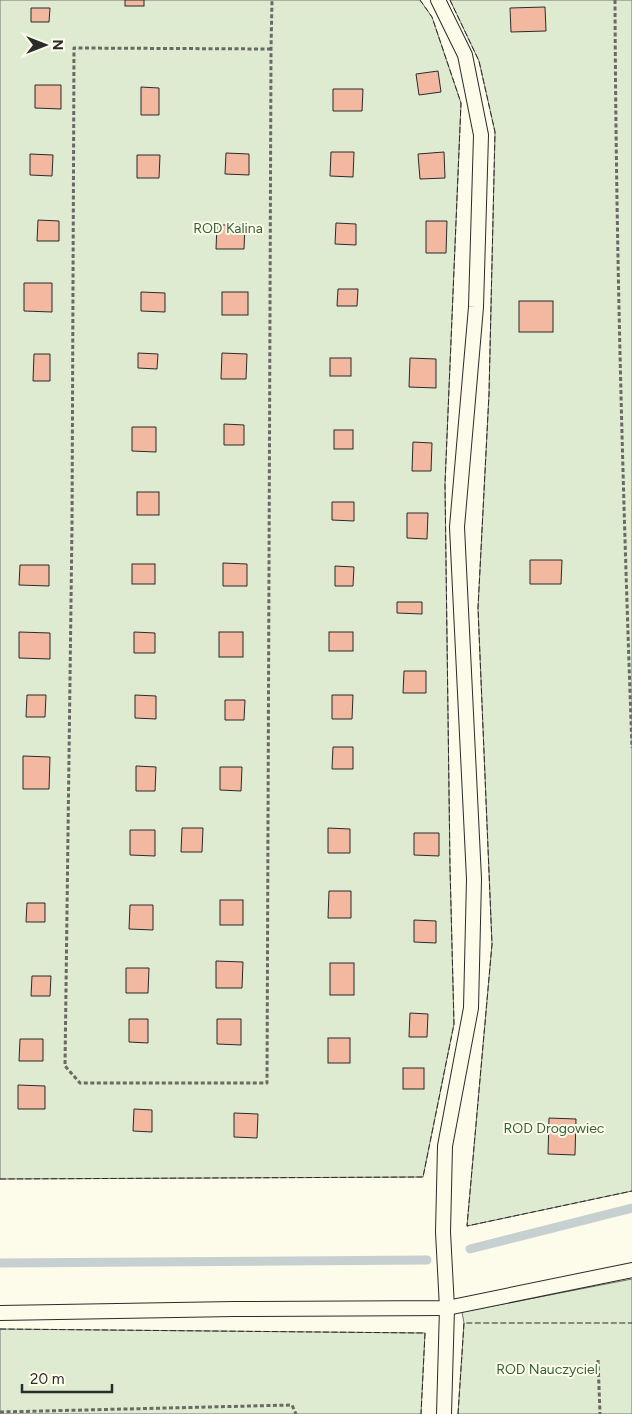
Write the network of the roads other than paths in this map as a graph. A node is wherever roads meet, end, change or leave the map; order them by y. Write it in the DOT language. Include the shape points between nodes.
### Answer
graph roads {
  1 [pos="438,0"];
  2 [pos="632,1270"];
  3 [pos="446,1308"];
  4 [pos="0,1314"];
  5 [pos="444,1414"];
  1 -- 3 [label="lane" via="465,54 481,135 476,307 457,527 474,878 471,1008 445,1146 442,1232"];
  2 -- 3 [label="lane"];
  3 -- 4 [label="lane" via="234,1308"];
  3 -- 5 [label="lane"];
}
